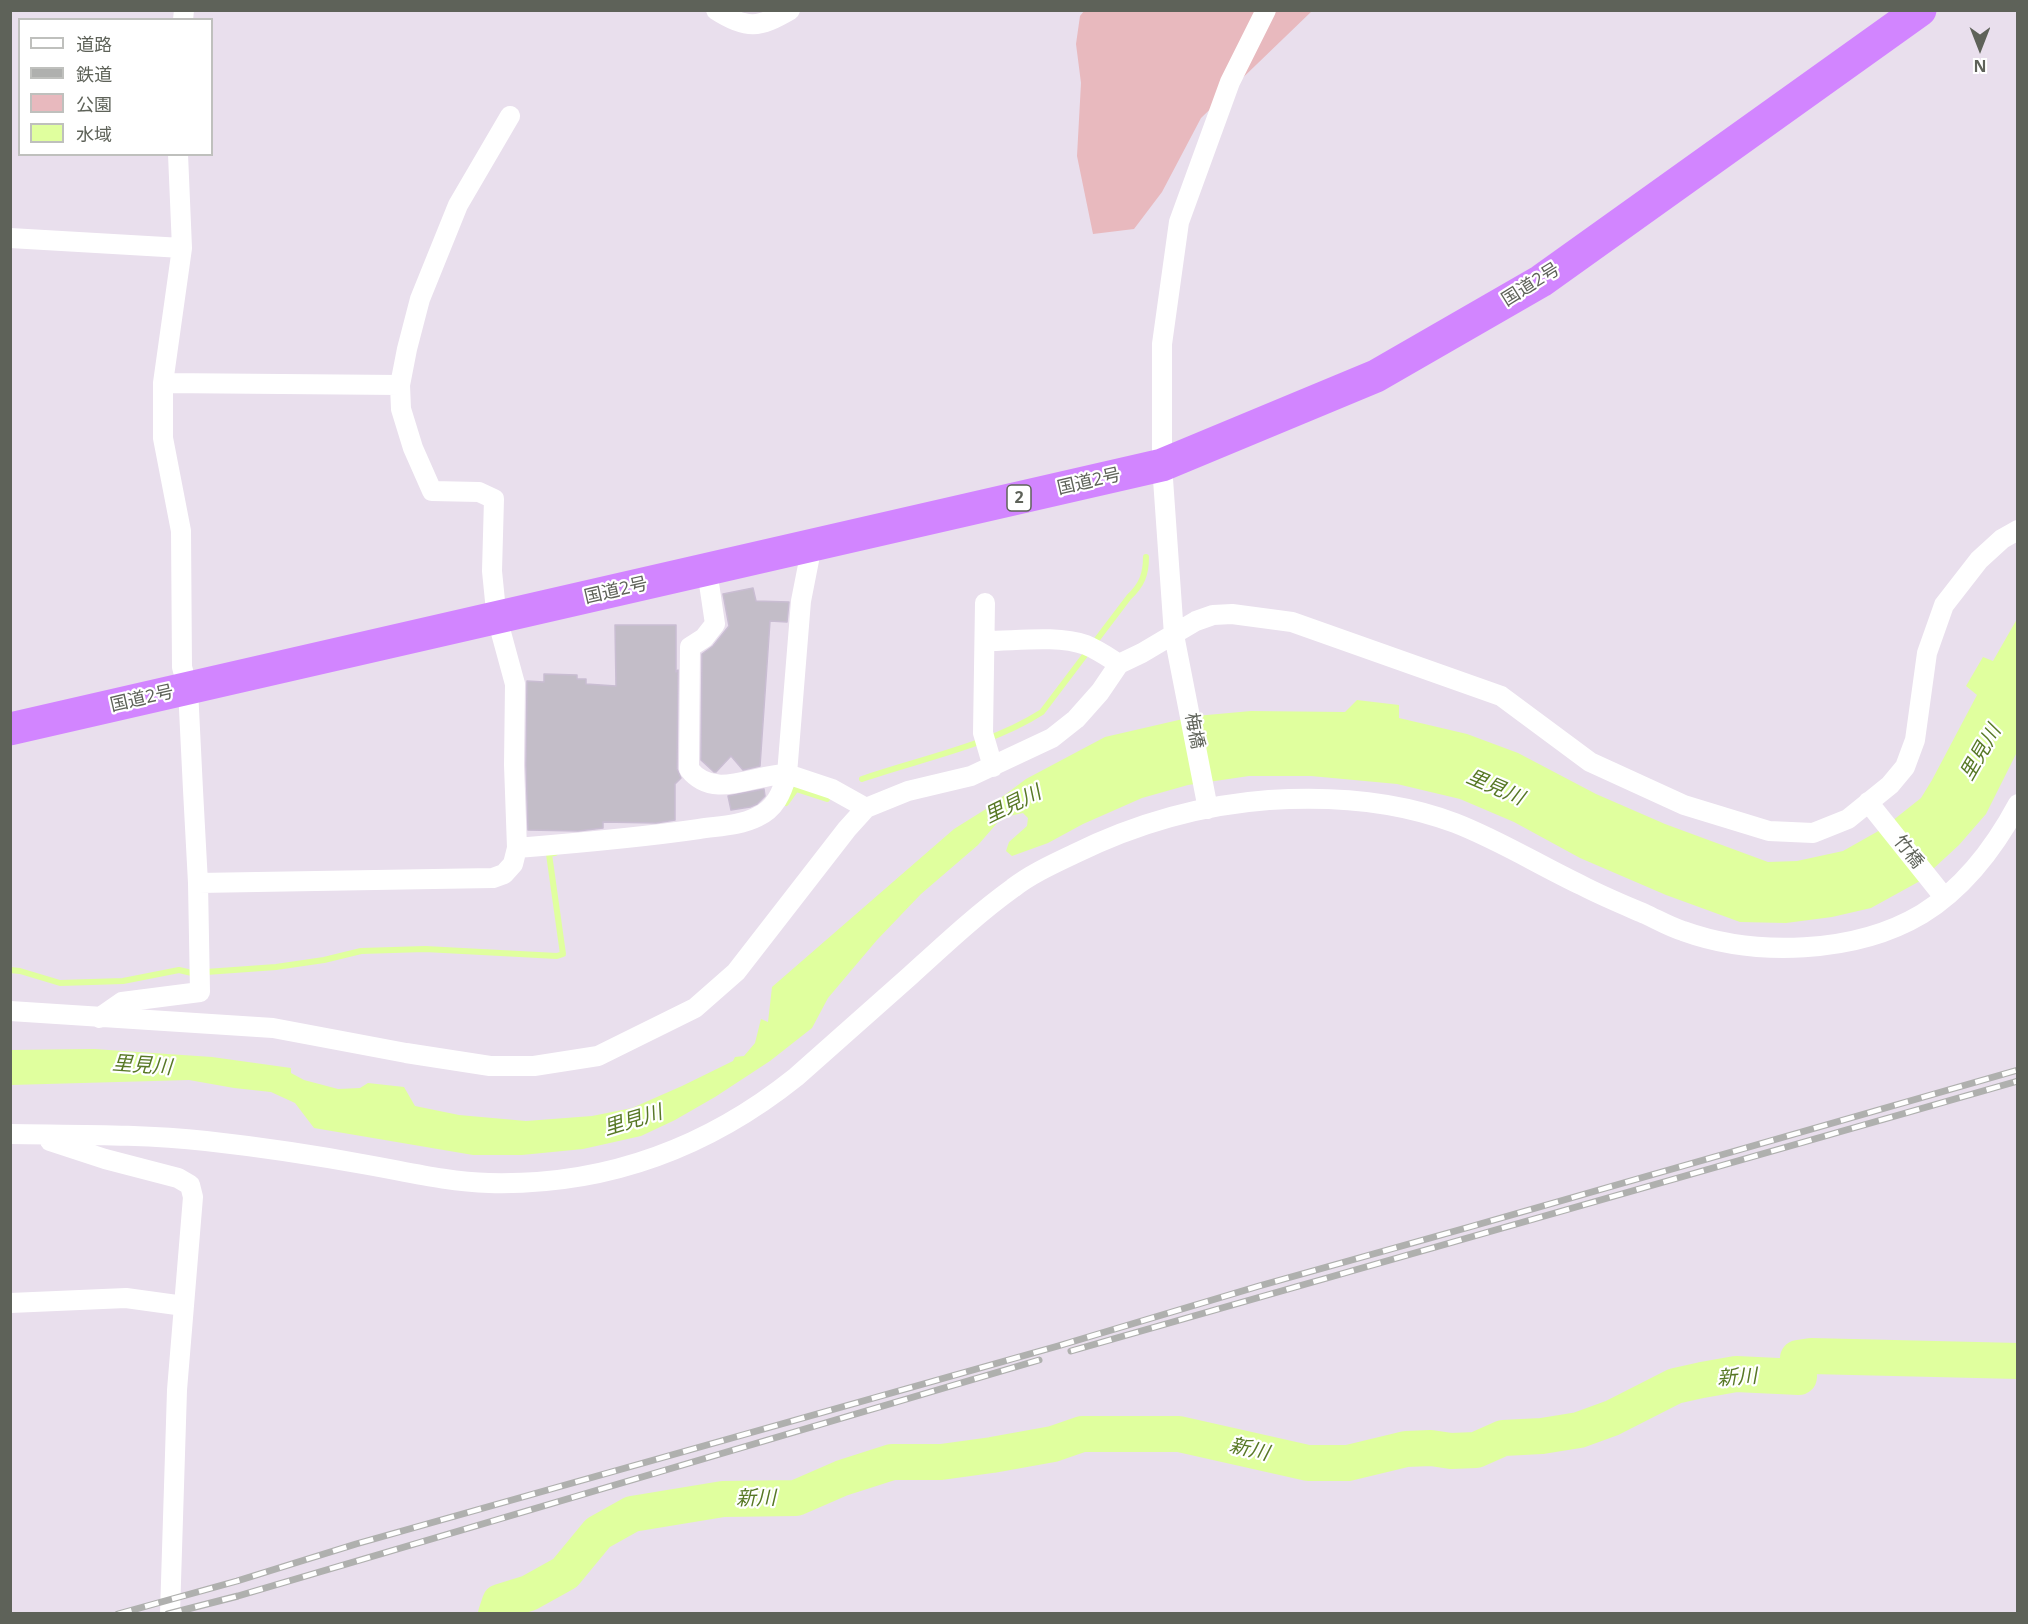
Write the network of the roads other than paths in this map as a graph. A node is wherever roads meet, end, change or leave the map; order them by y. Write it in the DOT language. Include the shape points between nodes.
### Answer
graph roads {
  1 [pos="716,10"];
  2 [pos="790,10"];
  3 [pos="1266,10"];
  4 [pos="1920,10"];
  5 [pos="510,116"];
  6 [pos="178,156"];
  7 [pos="10,238"];
  8 [pos="182,248"];
  9 [pos="163,382"];
  10 [pos="400,385"];
  11 [pos="1162,465"];
  12 [pos="2018,530"];
  13 [pos="812,545"];
  14 [pos="707,570"];
  15 [pos="985,603"];
  16 [pos="497,618"];
  17 [pos="986,641"];
  18 [pos="1176,645"];
  19 [pos="1119,664"];
  20 [pos="188,689"];
  21 [pos="10,729"];
  22 [pos="993,767"];
  23 [pos="786,774"];
  24 [pos="2018,804"];
  25 [pos="1207,805"];
  26 [pos="1873,807"];
  27 [pos="866,808"];
  28 [pos="517,848"];
  29 [pos="198,883"];
  30 [pos="1942,894"];
  31 [pos="10,1011"];
  32 [pos="99,1018"];
  33 [pos="10,1134"];
  34 [pos="31,1134"];
  35 [pos="10,1303"];
  36 [pos="184,1306"];
  37 [pos="170,1614"];
  1 -- 2 [label="street" via="732,20 758,26"];
  3 -- 11 [label="street, 梅橋" via="1230,82 1179,222 1162,344"];
  4 -- 11 [label="highway, 国道2号 / 2" via="1541,281 1376,376"];
  5 -- 10 [label="street" via="458,205 424,289"];
  6 -- 8 [label="street"];
  7 -- 8 [label="street"];
  8 -- 9 [label="street"];
  9 -- 10 [label="street"];
  9 -- 20 [label="street" via="163,438 181,531 182,667"];
  10 -- 16 [label="street" via="404,419 432,491 479,492 494,499 492,571"];
  11 -- 13 [label="highway, 国道2号 / 2"];
  11 -- 18 [label="street, 梅橋"];
  12 -- 26 [label="street" via="1979,560 1944,605 1927,653 1915,740 1905,766"];
  13 -- 14 [label="highway, 国道2号 / 2"];
  13 -- 23 [label="street" via="801,601"];
  14 -- 16 [label="highway, 国道2号 / 2"];
  14 -- 23 [label="street" via="715,624 690,647 689,768 697,778 711,785"];
  15 -- 17 [label="street"];
  16 -- 20 [label="highway, 国道2号 / 2"];
  16 -- 28 [label="street" via="515,684"];
  17 -- 19 [label="street" via="1065,640 1091,647"];
  17 -- 22 [label="street" via="984,739"];
  18 -- 19 [label="street"];
  18 -- 25 [label="street, 梅橋"];
  18 -- 26 [label="street" via="1196,621 1213,615 1292,622 1501,696 1590,762 1683,805 1769,831 1813,833"];
  19 -- 22 [label="street" via="1076,719 1052,738"];
  20 -- 21 [label="highway, 国道2号 / 2"];
  20 -- 29 [label="street"];
  22 -- 27 [label="street" via="908,791"];
  23 -- 27 [label="street" via="832,789"];
  23 -- 28 [label="street" via="783,792 774,805 741,823 654,836"];
  24 -- 30 [label="street" via="1986,856"];
  25 -- 30 [label="street" via="1326,798 1409,810 1452,822 1496,841 1582,886 1683,931 1752,947 1821,946 1857,939 1922,914"];
  25 -- 34 [label="street" via="1127,829 1014,886 774,1094 687,1145 619,1169 571,1179 487,1183 206,1141"];
  26 -- 30 [label="street, 竹橋"];
  27 -- 32 [label="street" via="736,972 695,1008 598,1056 534,1066 490,1066 273,1028"];
  28 -- 29 [label="street" via="513,864 504,874 493,878"];
  29 -- 32 [label="street" via="200,992 122,1002"];
  31 -- 32 [label="street"];
  33 -- 34 [label="street"];
  34 -- 36 [label="street" via="178,1178 190,1185 194,1197"];
  35 -- 36 [label="street" via="126,1298"];
  36 -- 37 [label="street" via="177,1390"];
}
